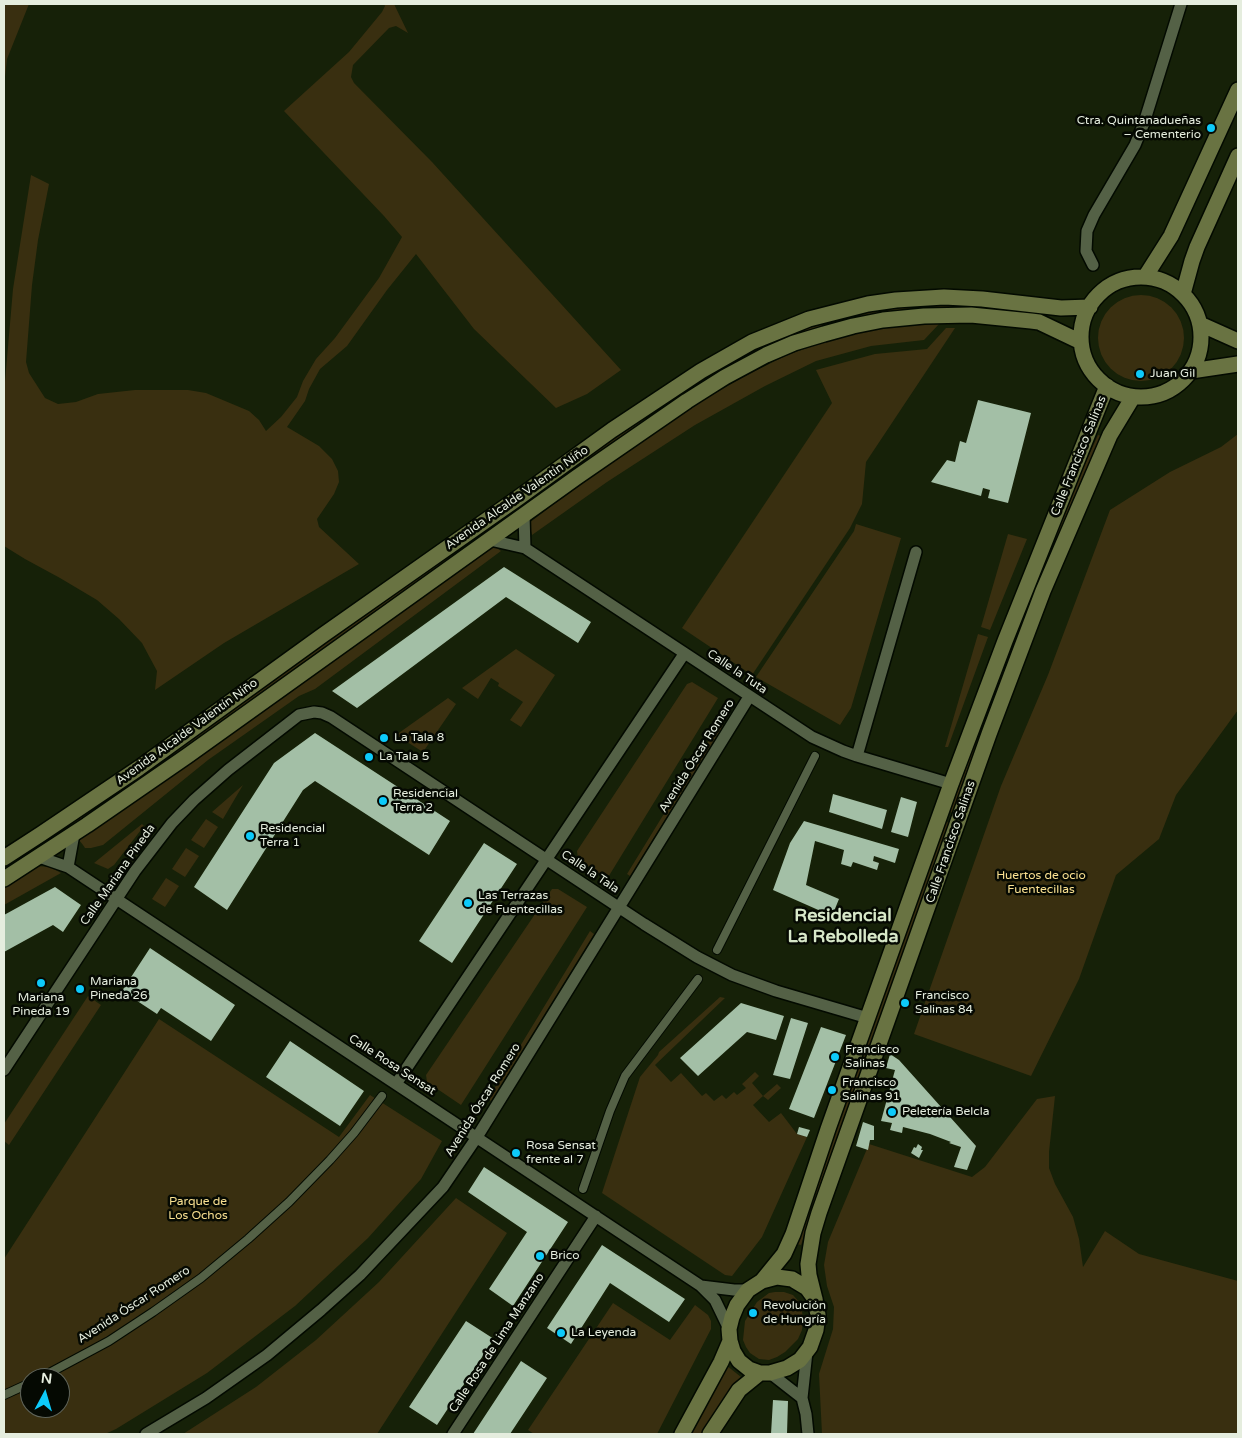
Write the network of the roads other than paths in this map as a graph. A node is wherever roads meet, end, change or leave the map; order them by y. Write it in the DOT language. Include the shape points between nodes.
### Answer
graph roads {
  1 [pos="1181,4"];
  2 [pos="1238,90"];
  3 [pos="1238,156"];
  4 [pos="1093,264"];
  5 [pos="1145,277"];
  6 [pos="1183,294"];
  7 [pos="1090,307"];
  8 [pos="1200,324"];
  9 [pos="1238,340"];
  10 [pos="1081,342"];
  11 [pos="1238,364"];
  12 [pos="1191,371"];
  13 [pos="1107,386"];
  14 [pos="1133,397"];
  15 [pos="524,515"];
  16 [pos="490,540"];
  17 [pos="524,548"];
  18 [pos="916,552"];
  19 [pos="684,654"];
  20 [pos="749,697"];
  21 [pos="314,712"];
  22 [pos="815,756"];
  23 [pos="857,756"];
  24 [pos="951,784"];
  25 [pos="74,834"];
  26 [pos="39,856"];
  27 [pos="4,858"];
  28 [pos="547,859"];
  29 [pos="68,867"];
  30 [pos="4,879"];
  31 [pos="117,899"];
  32 [pos="619,908"];
  33 [pos="717,950"];
  34 [pos="698,979"];
  35 [pos="868,1018"];
  36 [pos="4,1070"];
  37 [pos="396,1084"];
  38 [pos="382,1096"];
  39 [pos="477,1137"];
  40 [pos="583,1189"];
  41 [pos="596,1216"];
  42 [pos="762,1281"];
  43 [pos="701,1286"];
  44 [pos="748,1290"];
  45 [pos="815,1299"];
  46 [pos="730,1335"];
  47 [pos="807,1352"];
  48 [pos="59,1368"];
  49 [pos="765,1373"];
  50 [pos="20,1388"];
  51 [pos="4,1395"];
  52 [pos="802,1398"];
  53 [pos="146,1434"];
  54 [pos="454,1434"];
  55 [pos="682,1434"];
  56 [pos="710,1434"];
  57 [pos="808,1434"];
  1 -- 4 [label="street" via="1135,145 1086,231 1086,251"];
  2 -- 5 [label="main road" via="1170,236"];
  3 -- 6 [label="main road" via="1197,247"];
  5 -- 6 [label="main road" via="1159,280"];
  5 -- 7 [label="main road" via="1113,284"];
  6 -- 8 [label="main road" via="1197,313"];
  7 -- 10 [label="main road" via="1083,324"];
  7 -- 27 [label="main road, Avenida Alcalde Valentín Niño" via="1061,308 944,297 896,300 809,319 752,342 700,371 612,430 139,768"];
  8 -- 9 [label="main road"];
  8 -- 12 [label="main road" via="1202,341"];
  10 -- 13 [label="main road" via="1089,367"];
  10 -- 15 [label="main road, Avenida Alcalde Valentín Niño" via="1039,322 970,315 883,320 794,343 725,377"];
  11 -- 12 [label="main road"];
  12 -- 14 [label="main road" via="1172,389 1160,395"];
  13 -- 14 [label="main road"];
  13 -- 24 [label="main road, Calle Francisco Salinas"];
  14 -- 45 [label="main road, Calle Francisco Salinas" via="1110,435 1043,591 819,1213 808,1264"];
  15 -- 16 [label="main road, Avenida Alcalde Valentín Niño"];
  15 -- 17 [label="street"];
  16 -- 17 [label="street, Calle la Tuta"];
  16 -- 25 [label="main road, Avenida Alcalde Valentín Niño"];
  17 -- 19 [label="street, Calle la Tuta"];
  18 -- 23 [label="street"];
  19 -- 20 [label="street, Calle la Tuta"];
  19 -- 28 [label="street"];
  20 -- 23 [label="street, Calle la Tuta" via="812,737"];
  20 -- 32 [label="street, Avenida Óscar Romero"];
  21 -- 28 [label="street, Calle la Tala" via="331,717"];
  21 -- 31 [label="street, Calle Mariana Pineda" via="299,715 194,800 162,835"];
  22 -- 33 [label="street"];
  23 -- 24 [label="street, Calle la Tuta"];
  24 -- 35 [label="main road, Calle Francisco Salinas"];
  25 -- 26 [label="main road, Avenida Alcalde Valentín Niño"];
  25 -- 29 [label="street"];
  26 -- 29 [label="street, Calle Rosa Sensat"];
  26 -- 30 [label="main road, Avenida Alcalde Valentín Niño"];
  28 -- 32 [label="street, Calle la Tala"];
  28 -- 37 [label="street"];
  29 -- 31 [label="street, Calle Rosa Sensat"];
  31 -- 36 [label="street, Calle Mariana Pineda"];
  31 -- 37 [label="street, Calle Rosa Sensat"];
  32 -- 35 [label="street, Calle la Tala" via="732,975"];
  32 -- 39 [label="street, Avenida Óscar Romero"];
  34 -- 40 [label="street" via="625,1076"];
  35 -- 42 [label="main road, Calle Francisco Salinas" via="793,1234 784,1254"];
  37 -- 39 [label="street, Calle Rosa Sensat"];
  38 -- 48 [label="street, Avenida Óscar Romero" via="330,1160 248,1239 153,1312"];
  39 -- 41 [label="street, Calle Rosa Sensat"];
  39 -- 53 [label="street, Avenida Óscar Romero" via="443,1187 360,1275 321,1310 267,1355 206,1398"];
  41 -- 43 [label="street, Calle Rosa Sensat"];
  41 -- 54 [label="street, Calle Rosa de Lima Manzano"];
  42 -- 44 [label="main road"];
  42 -- 45 [label="main road" via="792,1279 807,1288"];
  43 -- 44 [label="street, Calle Rosa Sensat"];
  43 -- 46 [label="street, Calle Rosa Sensat" via="715,1300"];
  44 -- 46 [label="main road" via="734,1311"];
  45 -- 47 [label="main road" via="816,1330"];
  46 -- 49 [label="main road" via="739,1361 749,1369"];
  46 -- 55 [label="main road" via="722,1362"];
  47 -- 49 [label="main road" via="787,1368"];
  47 -- 52 [label="street"];
  49 -- 52 [label="street"];
  49 -- 56 [label="main road" via="739,1390"];
  50 -- 51 [label="street"];
  52 -- 57 [label="street"];
}
